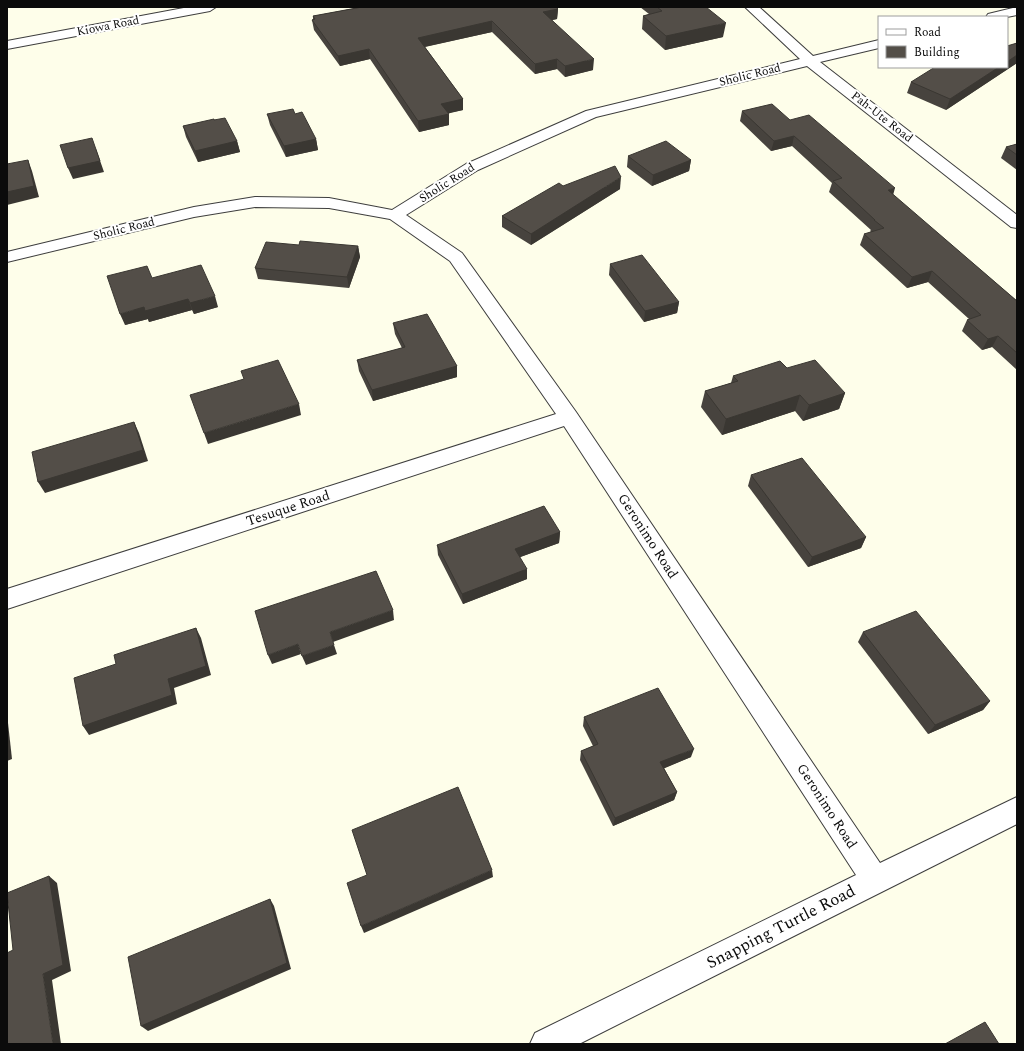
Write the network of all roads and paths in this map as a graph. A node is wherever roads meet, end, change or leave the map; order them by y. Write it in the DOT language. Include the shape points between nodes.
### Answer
graph roads {
  1 [pos="210,7"];
  2 [pos="750,7"];
  3 [pos="1017,11"];
  4 [pos="997,16"];
  5 [pos="878,44"];
  6 [pos="7,45"];
  7 [pos="810,61"];
  8 [pos="395,216"];
  9 [pos="1017,223"];
  10 [pos="7,257"];
  11 [pos="569,417"];
  12 [pos="7,599"];
  13 [pos="1017,810"];
  14 [pos="875,880"];
  15 [pos="546,1044"];
  1 -- 6 [label="street, Kiowa Road"];
  2 -- 7 [label="street, Pah-Ute Road"];
  3 -- 4 [label="street"];
  5 -- 7 [label="street, Sholic Road"];
  7 -- 8 [label="street, Sholic Road" via="592,114 472,167"];
  7 -- 9 [label="street, Pah-Ute Road"];
  8 -- 10 [label="street, Sholic Road" via="329,203 255,202 194,212"];
  8 -- 11 [label="street, Geronimo Road" via="456,257"];
  11 -- 12 [label="street, Tesuque Road"];
  11 -- 14 [label="street, Geronimo Road"];
  13 -- 14 [label="street, Snapping Turtle Road"];
  14 -- 15 [label="street, Snapping Turtle Road"];
}
